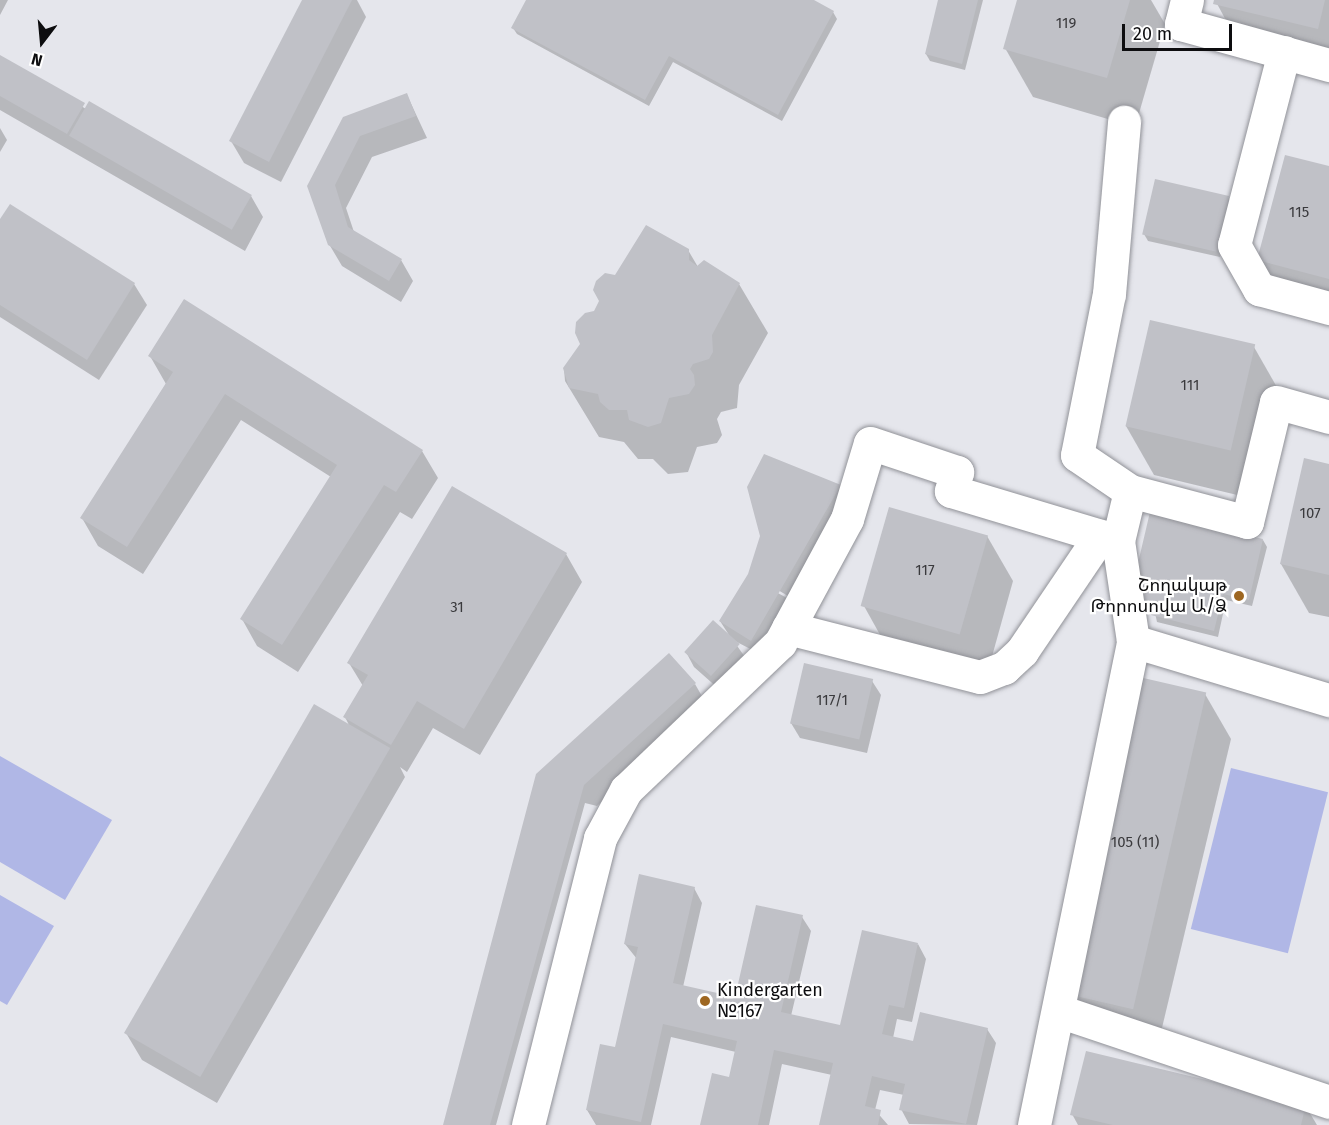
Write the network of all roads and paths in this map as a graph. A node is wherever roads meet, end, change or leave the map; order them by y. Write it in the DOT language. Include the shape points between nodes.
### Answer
graph roads {
  1 [pos="1187,0"];
  2 [pos="1284,52"];
  3 [pos="1327,55"];
  4 [pos="1124,122"];
  5 [pos="1329,308"];
  6 [pos="1329,417"];
  7 [pos="1130,491"];
  8 [pos="1109,539"];
  9 [pos="788,628"];
  10 [pos="1133,641"];
  11 [pos="1329,700"];
  12 [pos="1059,1011"];
  13 [pos="1329,1102"];
  14 [pos="528,1125"];
  15 [pos="1034,1125"];
  1 -- 2 [label="lane" via="1181,24"];
  2 -- 3 [label="lane"];
  2 -- 5 [label="lane" via="1234,245 1259,289"];
  4 -- 7 [label="lane" via="1109,294 1077,455"];
  6 -- 7 [label="lane" via="1276,402 1247,522"];
  7 -- 8 [label="lane"];
  8 -- 9 [label="lane" via="1022,651 1004,668 980,677"];
  8 -- 9 [label="lane" via="951,491 957,472 870,443 847,519"];
  8 -- 10 [label="lane"];
  9 -- 14 [label="lane" via="780,643 626,790 600,838"];
  10 -- 11 [label="lane"];
  10 -- 12 [label="lane"];
  12 -- 13 [label="lane"];
  12 -- 15 [label="lane"];
}
